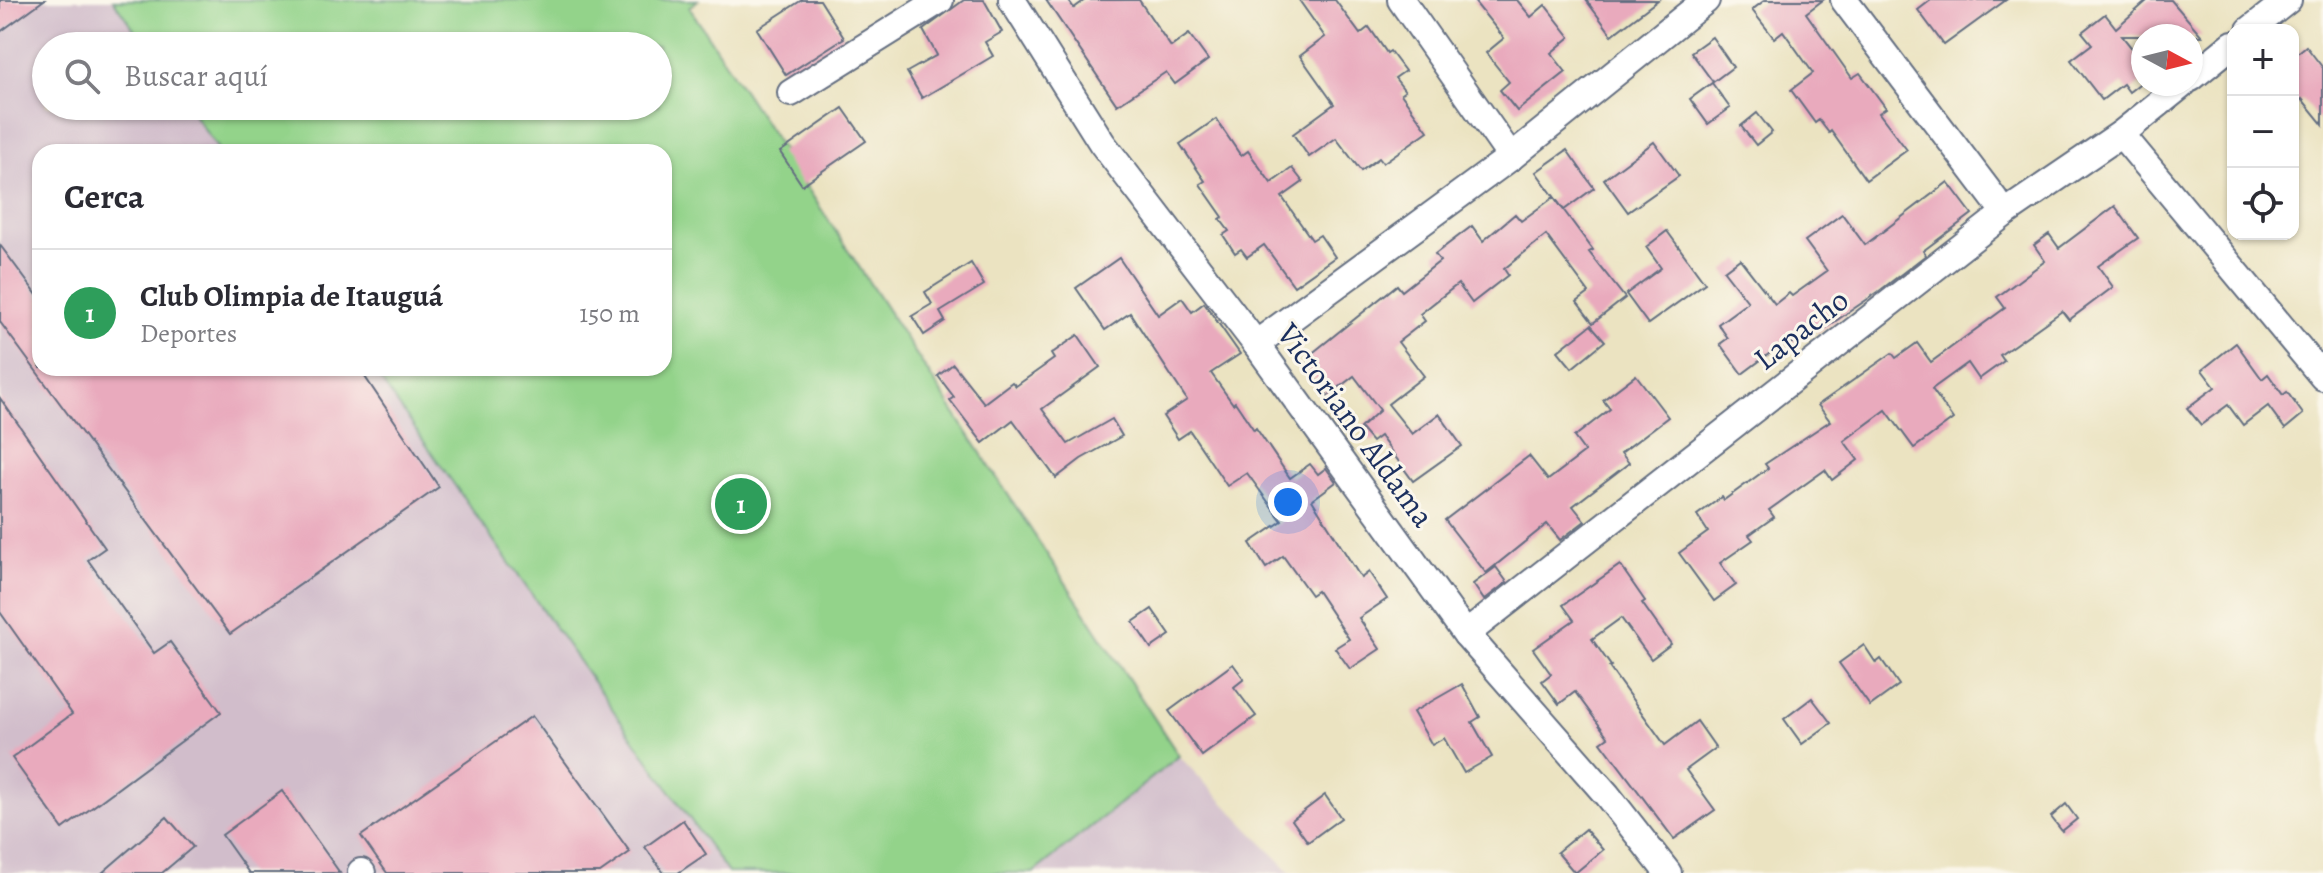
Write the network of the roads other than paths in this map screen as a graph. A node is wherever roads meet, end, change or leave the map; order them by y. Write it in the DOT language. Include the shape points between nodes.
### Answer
graph roads {
  1 [pos="940,0"];
  2 [pos="1012,0"];
  3 [pos="1401,0"];
  4 [pos="1706,0"];
  5 [pos="1844,0"];
  6 [pos="2288,0"];
  7 [pos="2258,24"];
  8 [pos="2227,49"];
  9 [pos="2203,68"];
  10 [pos="791,93"];
  11 [pos="2168,96"];
  12 [pos="2121,134"];
  13 [pos="1511,157"];
  14 [pos="2005,213"];
  15 [pos="1256,344"];
  16 [pos="2323,377"];
  17 [pos="1466,634"];
  18 [pos="1668,873"];
  1 -- 10 [label="street"];
  2 -- 15 [label="street, Victoriano Aldama" via="1102,143"];
  3 -- 13 [label="street"];
  4 -- 13 [label="street"];
  5 -- 14 [label="street"];
  6 -- 7 [label="street"];
  8 -- 9 [label="street"];
  11 -- 12 [label="street, Lapacho"];
  12 -- 14 [label="street, Lapacho"];
  12 -- 16 [label="street"];
  13 -- 15 [label="street"];
  14 -- 17 [label="street, Lapacho"];
  15 -- 17 [label="street, Victoriano Aldama"];
  17 -- 18 [label="street, Victoriano Aldama"];
}
